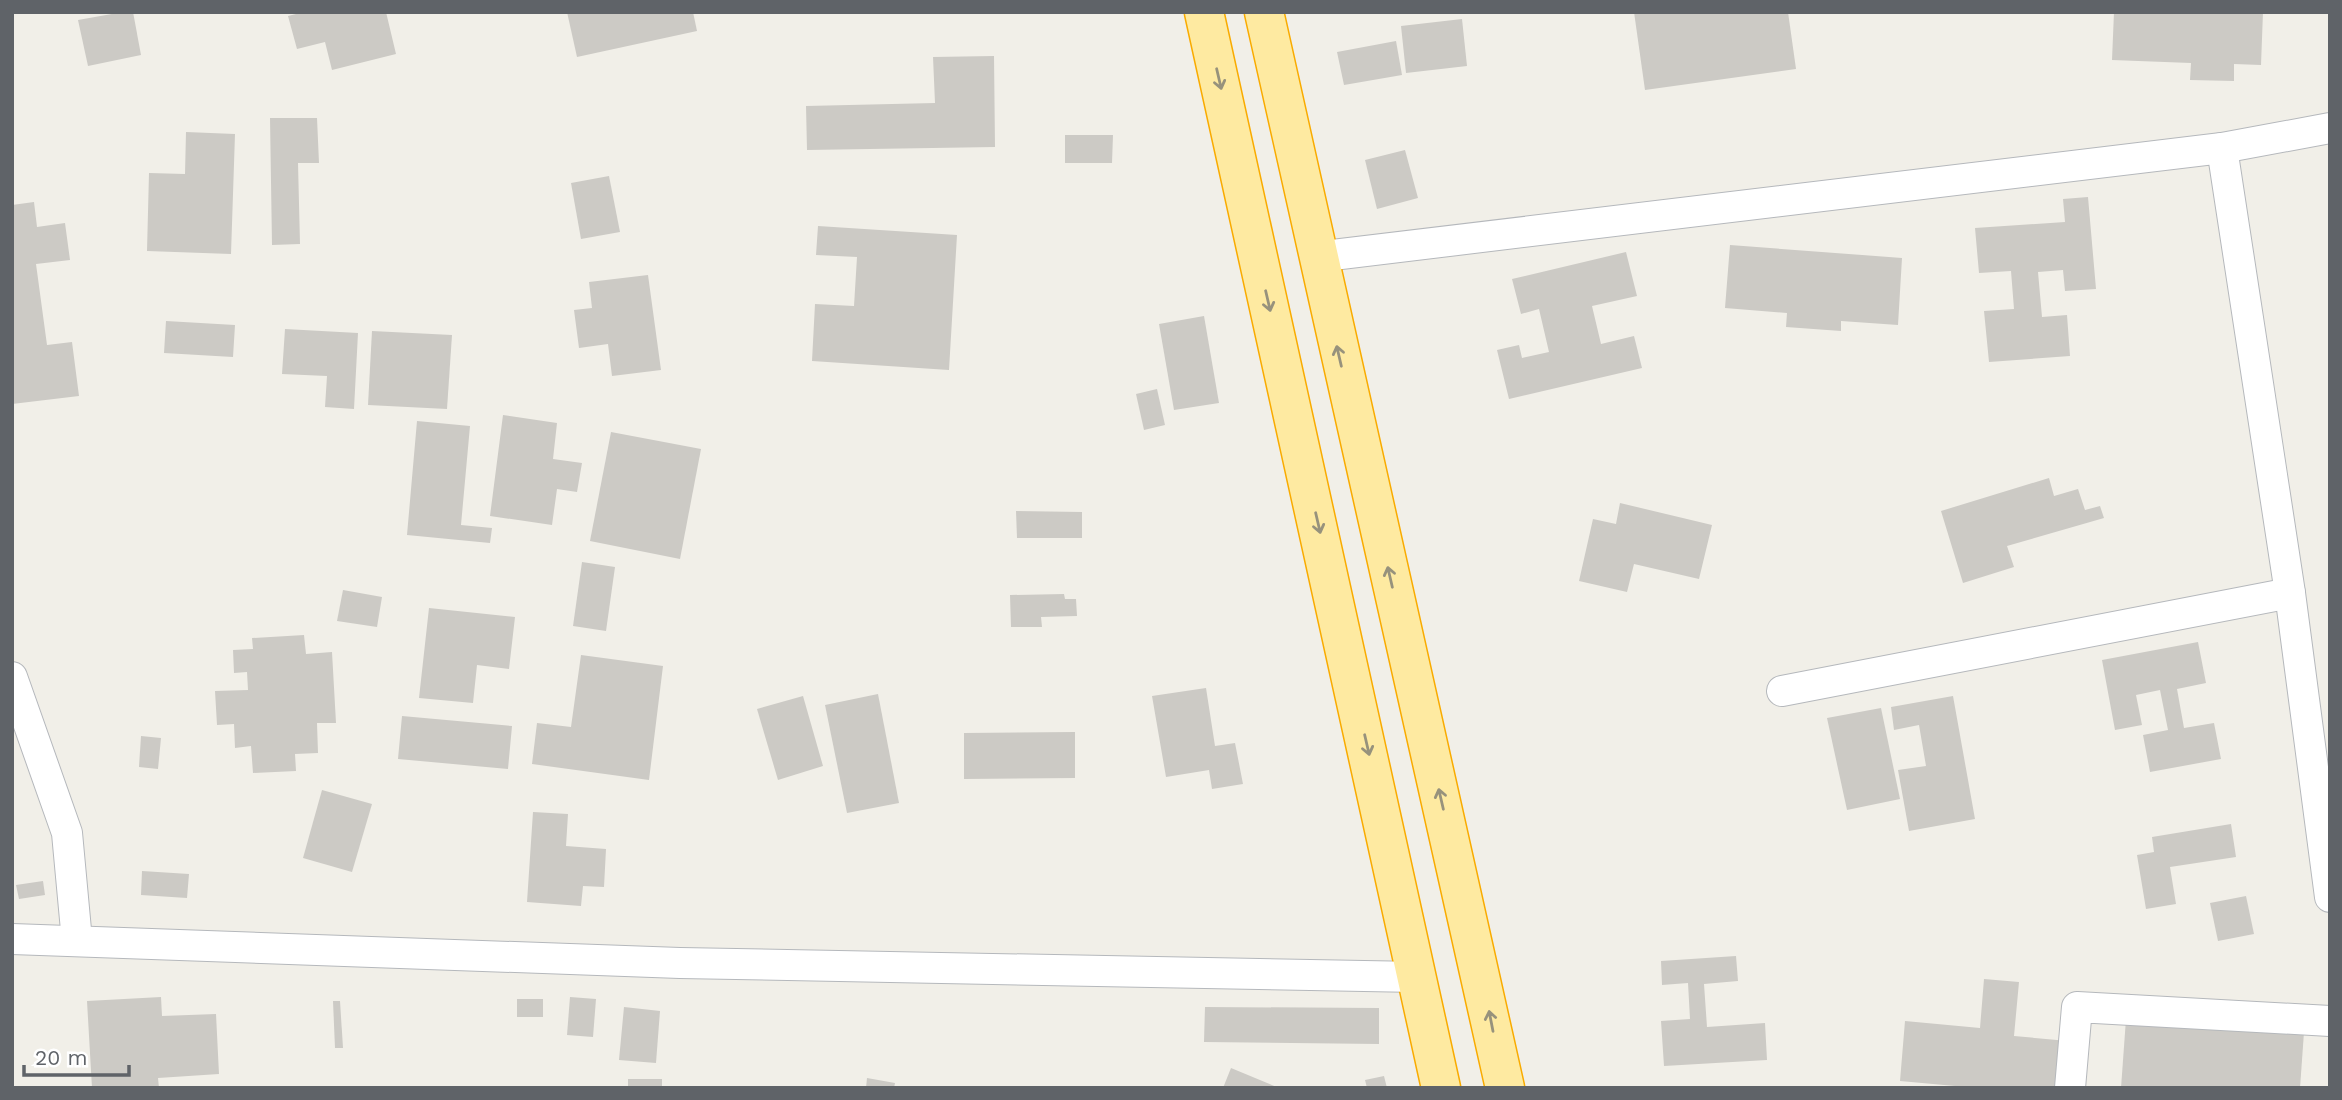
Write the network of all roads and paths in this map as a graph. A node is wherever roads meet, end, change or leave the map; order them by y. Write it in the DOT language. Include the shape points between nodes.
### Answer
graph roads {
  1 [pos="1204,12"];
  2 [pos="1264,12"];
  3 [pos="2330,128"];
  4 [pos="2222,148"];
  5 [pos="1316,257"];
  6 [pos="2290,593"];
  7 [pos="12,677"];
  8 [pos="1782,691"];
  9 [pos="2330,897"];
  10 [pos="12,939"];
  11 [pos="77,941"];
  12 [pos="1418,976"];
  13 [pos="2330,1021"];
  14 [pos="1441,1088"];
  15 [pos="1505,1088"];
  16 [pos="2070,1088"];
  1 -- 12 [label="highway, one-way"];
  2 -- 5 [label="highway"];
  3 -- 4 [label="street"];
  4 -- 5 [label="street"];
  4 -- 6 [label="street"];
  15 -- 5 [label="highway, one-way"];
  6 -- 8 [label="street"];
  6 -- 9 [label="street"];
  7 -- 11 [label="street" via="67,833"];
  10 -- 11 [label="street"];
  11 -- 12 [label="street" via="666,962"];
  12 -- 14 [label="highway"];
  13 -- 16 [label="street" via="2077,1007"];
}
